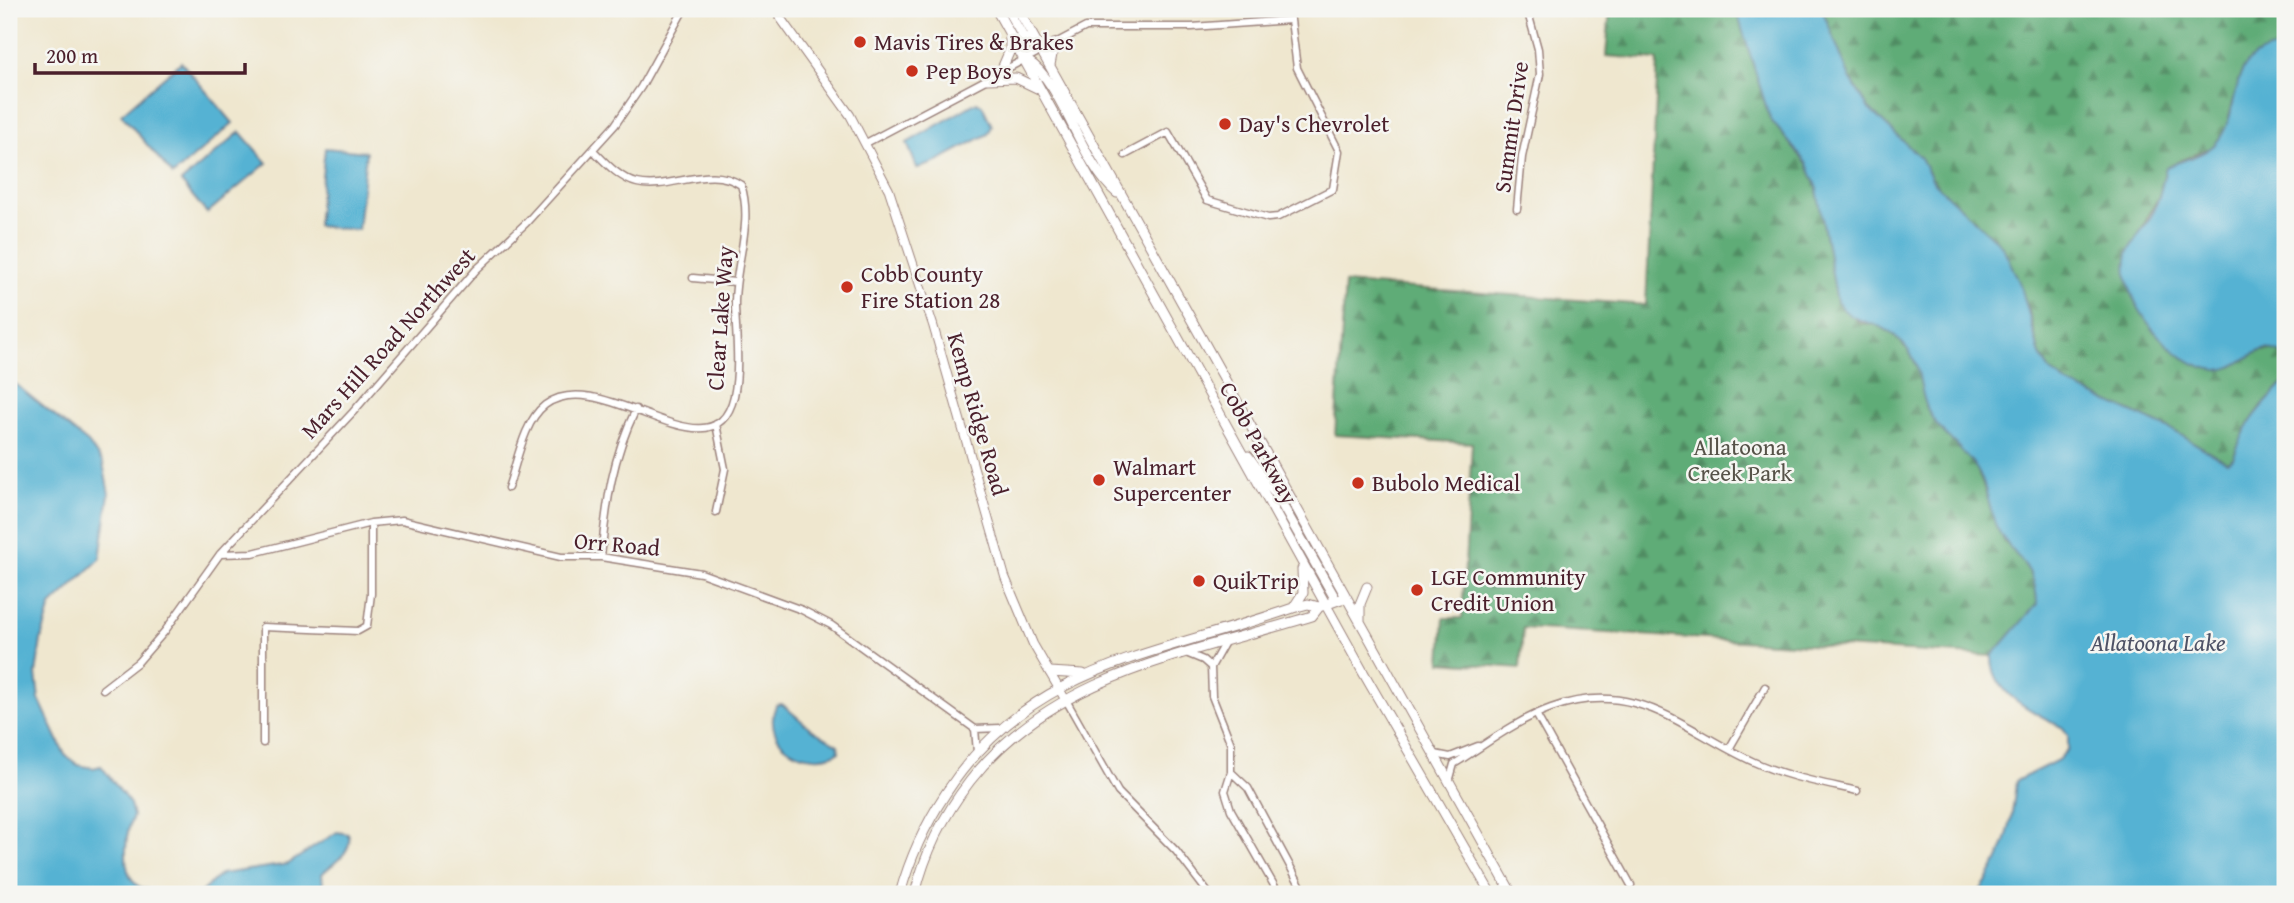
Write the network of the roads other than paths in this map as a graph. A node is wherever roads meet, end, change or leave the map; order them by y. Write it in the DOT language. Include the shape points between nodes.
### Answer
graph roads {
  1 [pos="684,9"];
  2 [pos="774,9"];
  3 [pos="996,9"];
  4 [pos="1007,9"];
  5 [pos="1018,9"];
  6 [pos="1527,9"];
  7 [pos="1010,34"];
  8 [pos="1054,44"];
  9 [pos="1041,50"];
  10 [pos="1024,59"];
  11 [pos="1050,66"];
  12 [pos="1001,71"];
  13 [pos="987,79"];
  14 [pos="1042,90"];
  15 [pos="866,143"];
  16 [pos="593,150"];
  17 [pos="1125,155"];
  18 [pos="1122,195"];
  19 [pos="1517,209"];
  20 [pos="693,278"];
  21 [pos="736,282"];
  22 [pos="636,409"];
  23 [pos="716,424"];
  24 [pos="1242,452"];
  25 [pos="508,488"];
  26 [pos="716,512"];
  27 [pos="371,523"];
  28 [pos="1295,551"];
  29 [pos="220,554"];
  30 [pos="601,557"];
  31 [pos="1367,587"];
  32 [pos="1331,602"];
  33 [pos="1293,608"];
  34 [pos="1360,625"];
  35 [pos="1225,642"];
  36 [pos="1186,653"];
  37 [pos="1210,667"];
  38 [pos="1050,673"];
  39 [pos="1088,673"];
  40 [pos="1765,687"];
  41 [pos="1059,688"];
  42 [pos="103,689"];
  43 [pos="1065,699"];
  44 [pos="1536,714"];
  45 [pos="1000,728"];
  46 [pos="975,729"];
  47 [pos="263,743"];
  48 [pos="1479,746"];
  49 [pos="1729,749"];
  50 [pos="1430,751"];
  51 [pos="977,752"];
  52 [pos="1231,772"];
  53 [pos="1450,788"];
  54 [pos="1857,791"];
  55 [pos="1631,885"];
  56 [pos="900,894"];
  57 [pos="915,894"];
  58 [pos="1209,894"];
  59 [pos="1279,894"];
  60 [pos="1305,894"];
  61 [pos="1491,894"];
  62 [pos="1512,894"];
  1 -- 16 [label="street, Mars Hill Road Northwest" via="636,96"];
  2 -- 15 [label="street, Kemp Ridge Road"];
  3 -- 7 [label="main road, Cobb Parkway"];
  4 -- 9 [label="main road" via="1023,37"];
  5 -- 9 [label="main road, Cobb Parkway"];
  6 -- 19 [label="street, Summit Drive" via="1540,74 1522,157"];
  7 -- 10 [label="main road, Cobb Parkway"];
  7 -- 12 [label="main road" via="1010,50"];
  8 -- 9 [label="street"];
  8 -- 11 [label="main road"];
  8 -- 17 [label="street" via="1094,25 1192,27 1292,20 1297,68 1339,151 1333,189 1268,218 1207,200 1168,132"];
  9 -- 10 [label="street"];
  9 -- 11 [label="main road, Cobb Parkway"];
  10 -- 12 [label="street"];
  10 -- 14 [label="main road, Cobb Parkway"];
  10 -- 18 [label="main road" via="1043,74 1086,152 1109,185"];
  11 -- 18 [label="main road, Cobb Parkway"];
  12 -- 13 [label="street"];
  13 -- 14 [label="main road" via="1016,78"];
  13 -- 15 [label="street"];
  14 -- 24 [label="main road, Cobb Parkway"];
  15 -- 38 [label="street, Kemp Ridge Road" via="889,190 920,282 1005,577"];
  16 -- 21 [label="street, Clear Lake Way" via="635,183 720,177 741,185 747,215"];
  16 -- 29 [label="street, Mars Hill Road Northwest" via="484,262"];
  18 -- 32 [label="main road, Cobb Parkway"];
  20 -- 21 [label="street"];
  21 -- 23 [label="street, Clear Lake Way" via="733,398"];
  22 -- 23 [label="street, Clear Lake Way" via="685,429"];
  22 -- 25 [label="street, Clear Lake Way" via="584,395 545,405 529,430"];
  22 -- 30 [label="street" via="619,444"];
  23 -- 26 [label="street" via="725,469"];
  24 -- 28 [label="main road, Cobb Parkway"];
  24 -- 32 [label="main road" via="1276,494"];
  27 -- 29 [label="street, Orr Road" via="253,553"];
  27 -- 30 [label="street, Orr Road" via="415,521 561,557"];
  27 -- 47 [label="street" via="366,626 358,631 263,627"];
  28 -- 32 [label="main road, Cobb Parkway"];
  28 -- 33 [label="main road" via="1305,582"];
  29 -- 42 [label="street, Mars Hill Road Northwest" via="165,631 138,662"];
  30 -- 46 [label="street, Orr Road" via="701,573 802,610 831,625"];
  31 -- 34 [label="main road" via="1360,604"];
  32 -- 33 [label="main road"];
  32 -- 34 [label="main road, Cobb Parkway"];
  32 -- 35 [label="main road" via="1312,616"];
  32 -- 61 [label="main road, Cobb Parkway"];
  33 -- 39 [label="main road"];
  34 -- 50 [label="main road, Cobb Parkway"];
  35 -- 36 [label="main road"];
  35 -- 37 [label="street"];
  36 -- 37 [label="street"];
  36 -- 43 [label="main road" via="1099,681"];
  37 -- 52 [label="street" via="1212,696 1230,744"];
  38 -- 39 [label="main road"];
  38 -- 41 [label="street, Kemp Ridge Road"];
  39 -- 41 [label="main road"];
  40 -- 49 [label="street"];
  41 -- 43 [label="street, Kemp Ridge Road"];
  41 -- 45 [label="main road"];
  43 -- 57 [label="main road" via="1000,747 954,802 924,857"];
  43 -- 58 [label="street" via="1118,792 1176,851"];
  44 -- 48 [label="street"];
  44 -- 49 [label="street" via="1585,700 1634,702 1668,713"];
  44 -- 55 [label="street"];
  45 -- 46 [label="street"];
  45 -- 51 [label="main road"];
  46 -- 51 [label="street"];
  48 -- 50 [label="street" via="1450,757"];
  48 -- 53 [label="street" via="1452,767"];
  49 -- 54 [label="street" via="1785,774"];
  50 -- 53 [label="main road, Cobb Parkway"];
  51 -- 56 [label="main road" via="927,824"];
  52 -- 59 [label="street" via="1225,792 1231,810"];
  52 -- 60 [label="street" via="1248,788"];
  53 -- 62 [label="main road, Cobb Parkway"];
}
